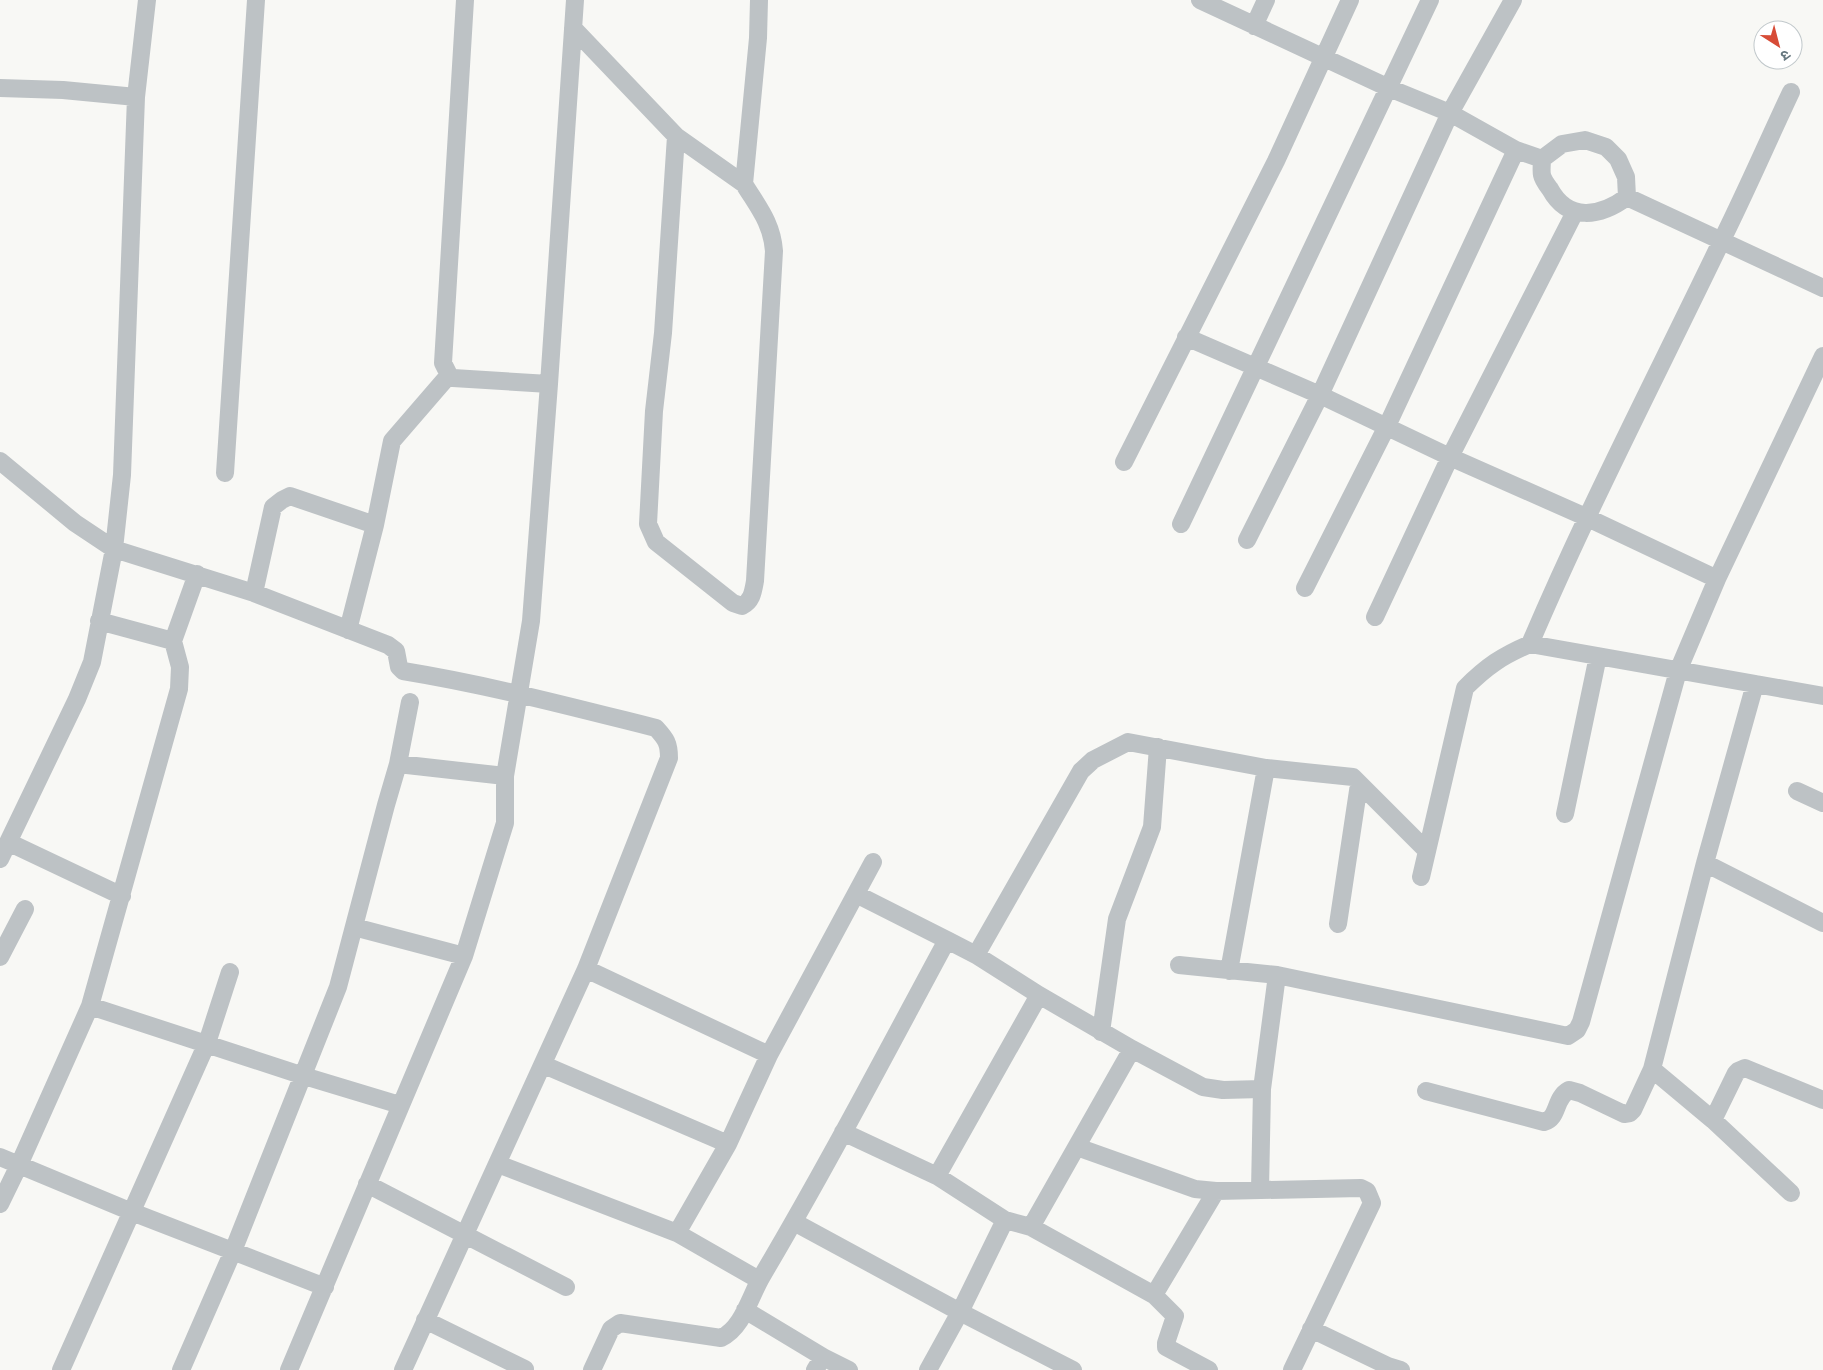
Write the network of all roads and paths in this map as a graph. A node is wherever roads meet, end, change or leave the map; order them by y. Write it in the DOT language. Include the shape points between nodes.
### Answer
graph roads {
  1 [pos="147,0"];
  2 [pos="256,0"];
  3 [pos="465,0"];
  4 [pos="575,0"];
  5 [pos="759,0"];
  6 [pos="1200,0"];
  7 [pos="1266,0"];
  8 [pos="1350,0"];
  9 [pos="1430,0"];
  10 [pos="1513,0"];
  11 [pos="1254,26"];
  12 [pos="573,28"];
  13 [pos="1323,56"];
  14 [pos="0,88"];
  15 [pos="1389,88"];
  16 [pos="1791,92"];
  17 [pos="136,97"];
  18 [pos="1450,113"];
  19 [pos="676,136"];
  20 [pos="1516,150"];
  21 [pos="1542,159"];
  22 [pos="744,184"];
  23 [pos="1627,197"];
  24 [pos="1575,212"];
  25 [pos="1721,242"];
  26 [pos="1823,288"];
  27 [pos="1186,337"];
  28 [pos="1823,356"];
  29 [pos="1257,367"];
  30 [pos="449,375"];
  31 [pos="549,384"];
  32 [pos="1320,395"];
  33 [pos="1386,426"];
  34 [pos="1450,457"];
  35 [pos="0,461"];
  36 [pos="1124,462"];
  37 [pos="225,473"];
  38 [pos="1588,518"];
  39 [pos="375,524"];
  40 [pos="1181,524"];
  41 [pos="1247,540"];
  42 [pos="114,549"];
  43 [pos="197,574"];
  44 [pos="1716,580"];
  45 [pos="1305,588"];
  46 [pos="254,593"];
  47 [pos="1375,617"];
  48 [pos="99,621"];
  49 [pos="348,630"];
  50 [pos="173,641"];
  51 [pos="1530,644"];
  52 [pos="1598,656"];
  53 [pos="1678,671"];
  54 [pos="1755,684"];
  55 [pos="520,694"];
  56 [pos="1823,696"];
  57 [pos="410,702"];
  58 [pos="1158,747"];
  59 [pos="398,764"];
  60 [pos="1266,768"];
  61 [pos="506,776"];
  62 [pos="1359,784"];
  63 [pos="1797,791"];
  64 [pos="1823,803"];
  65 [pos="1565,814"];
  66 [pos="8,842"];
  67 [pos="1427,851"];
  68 [pos="0,859"];
  69 [pos="873,862"];
  70 [pos="1705,863"];
  71 [pos="1421,877"];
  72 [pos="856,894"];
  73 [pos="122,896"];
  74 [pos="25,909"];
  75 [pos="1823,922"];
  76 [pos="1338,924"];
  77 [pos="354,927"];
  78 [pos="946,940"];
  79 [pos="464,956"];
  80 [pos="976,956"];
  81 [pos="0,957"];
  82 [pos="1179,965"];
  83 [pos="586,969"];
  84 [pos="1229,971"];
  85 [pos="230,972"];
  86 [pos="1277,974"];
  87 [pos="1039,995"];
  88 [pos="90,1006"];
  89 [pos="1101,1032"];
  90 [pos="207,1043"];
  91 [pos="1132,1050"];
  92 [pos="769,1055"];
  93 [pos="544,1064"];
  94 [pos="1652,1069"];
  95 [pos="304,1076"];
  96 [pos="1262,1088"];
  97 [pos="1426,1091"];
  98 [pos="1823,1100"];
  99 [pos="400,1105"];
  100 [pos="1713,1120"];
  101 [pos="843,1132"];
  102 [pos="728,1144"];
  103 [pos="1077,1146"];
  104 [pos="0,1157"];
  105 [pos="498,1164"];
  106 [pos="19,1165"];
  107 [pos="937,1176"];
  108 [pos="367,1184"];
  109 [pos="1260,1190"];
  110 [pos="1216,1191"];
  111 [pos="1791,1193"];
  112 [pos="0,1204"];
  113 [pos="132,1212"];
  114 [pos="1004,1220"];
  115 [pos="794,1222"];
  116 [pos="1031,1227"];
  117 [pos="465,1233"];
  118 [pos="677,1233"];
  119 [pos="234,1251"];
  120 [pos="759,1280"];
  121 [pos="566,1286"];
  122 [pos="325,1287"];
  123 [pos="1154,1295"];
  124 [pos="745,1310"];
  125 [pos="960,1312"];
  126 [pos="425,1320"];
  127 [pos="1311,1329"];
  128 [pos="819,1363"];
  129 [pos="525,1369"];
  130 [pos="1392,1369"];
  131 [pos="61,1370"];
  132 [pos="181,1370"];
  133 [pos="289,1370"];
  134 [pos="403,1370"];
  135 [pos="592,1370"];
  136 [pos="849,1370"];
  137 [pos="928,1370"];
  138 [pos="1072,1370"];
  139 [pos="1209,1370"];
  140 [pos="1292,1370"];
  1 -- 17 [label="street"];
  2 -- 37 [label="street"];
  3 -- 30 [label="street" via="443,364"];
  4 -- 12 [label="street"];
  5 -- 22 [label="street"];
  6 -- 11 [label="street"];
  7 -- 11 [label="street"];
  8 -- 13 [label="street"];
  9 -- 15 [label="street"];
  10 -- 18 [label="street"];
  11 -- 13 [label="street"];
  12 -- 19 [label="street"];
  12 -- 31 [label="street"];
  13 -- 15 [label="street"];
  13 -- 27 [label="street" via="1276,161"];
  14 -- 17 [label="street"];
  15 -- 18 [label="street"];
  15 -- 29 [label="street"];
  16 -- 25 [label="street"];
  17 -- 42 [label="street" via="122,475"];
  18 -- 20 [label="street"];
  18 -- 32 [label="street"];
  19 -- 22 [label="street"];
  19 -- 22 [label="street" via="648,524 656,542 733,603 742,606 752,596 755,581 774,251 770,224"];
  20 -- 21 [label="street"];
  20 -- 33 [label="street"];
  21 -- 23 [label="street" via="1562,144 1585,140 1606,147 1618,159 1626,177"];
  21 -- 24 [label="street" via="1542,176 1557,202"];
  23 -- 24 [label="street" via="1601,212"];
  23 -- 25 [label="street"];
  24 -- 34 [label="street"];
  25 -- 26 [label="street"];
  25 -- 38 [label="street"];
  27 -- 29 [label="street"];
  27 -- 36 [label="street"];
  28 -- 44 [label="street"];
  29 -- 32 [label="street"];
  29 -- 40 [label="street"];
  30 -- 31 [label="street" via="454,378"];
  30 -- 39 [label="street" via="392,441"];
  31 -- 55 [label="street" via="532,612"];
  32 -- 33 [label="street"];
  32 -- 41 [label="street"];
  33 -- 34 [label="street"];
  33 -- 45 [label="street"];
  34 -- 38 [label="street"];
  34 -- 47 [label="street"];
  35 -- 42 [label="street" via="75,523"];
  38 -- 44 [label="street"];
  38 -- 51 [label="street"];
  39 -- 46 [label="street" via="290,496 282,500 273,507"];
  39 -- 49 [label="street"];
  42 -- 43 [label="street"];
  42 -- 48 [label="street"];
  43 -- 46 [label="street"];
  43 -- 50 [label="street"];
  44 -- 53 [label="street"];
  46 -- 49 [label="street"];
  48 -- 50 [label="street"];
  48 -- 66 [label="street" via="92,662 77,699"];
  49 -- 55 [label="street" via="393,648 403,671"];
  50 -- 73 [label="street" via="180,667 179,689"];
  51 -- 52 [label="street"];
  51 -- 67 [label="street" via="1484,669 1465,688"];
  52 -- 53 [label="street"];
  52 -- 65 [label="street"];
  53 -- 54 [label="street"];
  53 -- 86 [label="street" via="1581,1022 1573,1034 1568,1036"];
  54 -- 56 [label="street"];
  54 -- 70 [label="street"];
  55 -- 61 [label="street"];
  55 -- 83 [label="street" via="656,728 669,746 669,758"];
  57 -- 59 [label="street"];
  58 -- 60 [label="street"];
  58 -- 80 [label="street" via="1128,742 1093,760 1081,771"];
  58 -- 89 [label="street" via="1152,827 1117,919"];
  59 -- 61 [label="street"];
  59 -- 77 [label="street"];
  60 -- 62 [label="street" via="1353,777"];
  60 -- 84 [label="street"];
  61 -- 79 [label="street" via="505,823"];
  62 -- 67 [label="street"];
  62 -- 76 [label="street"];
  63 -- 64 [label="street"];
  66 -- 68 [label="street"];
  66 -- 73 [label="street"];
  67 -- 71 [label="street"];
  69 -- 72 [label="street"];
  70 -- 75 [label="street"];
  70 -- 94 [label="street"];
  72 -- 78 [label="street"];
  72 -- 92 [label="street"];
  73 -- 88 [label="street"];
  74 -- 81 [label="street"];
  77 -- 79 [label="street"];
  77 -- 95 [label="street" via="338,987"];
  78 -- 80 [label="street"];
  78 -- 101 [label="street"];
  79 -- 99 [label="street"];
  80 -- 87 [label="street"];
  82 -- 84 [label="street"];
  83 -- 92 [label="street"];
  83 -- 93 [label="street"];
  84 -- 86 [label="street"];
  85 -- 90 [label="street"];
  86 -- 96 [label="street"];
  87 -- 89 [label="street"];
  87 -- 107 [label="street"];
  88 -- 90 [label="street"];
  88 -- 106 [label="street"];
  89 -- 91 [label="street"];
  90 -- 95 [label="street"];
  90 -- 113 [label="street"];
  91 -- 96 [label="street" via="1203,1087 1223,1090"];
  91 -- 103 [label="street"];
  92 -- 102 [label="street"];
  93 -- 102 [label="street"];
  93 -- 105 [label="street"];
  94 -- 97 [label="street" via="1633,1110 1627,1114 1569,1090 1560,1097 1552,1117 1544,1122"];
  94 -- 100 [label="street"];
  95 -- 99 [label="street"];
  95 -- 119 [label="street"];
  96 -- 109 [label="street"];
  98 -- 100 [label="street" via="1745,1068 1736,1073"];
  99 -- 108 [label="street"];
  100 -- 111 [label="street"];
  101 -- 107 [label="street"];
  101 -- 115 [label="street"];
  102 -- 118 [label="street"];
  103 -- 110 [label="street" via="1195,1188"];
  103 -- 116 [label="street"];
  104 -- 106 [label="street"];
  105 -- 117 [label="street"];
  105 -- 118 [label="street"];
  106 -- 112 [label="street"];
  106 -- 113 [label="street"];
  107 -- 114 [label="street"];
  108 -- 117 [label="street"];
  108 -- 122 [label="street"];
  109 -- 110 [label="street"];
  109 -- 127 [label="street" via="1361,1188 1370,1196 1372,1203"];
  110 -- 123 [label="street"];
  113 -- 119 [label="street"];
  113 -- 131 [label="street"];
  114 -- 116 [label="street"];
  114 -- 125 [label="street"];
  115 -- 120 [label="street"];
  115 -- 125 [label="street"];
  116 -- 123 [label="street"];
  117 -- 121 [label="street"];
  117 -- 126 [label="street"];
  118 -- 120 [label="street"];
  119 -- 122 [label="street"];
  119 -- 132 [label="street"];
  120 -- 124 [label="street"];
  122 -- 133 [label="street"];
  123 -- 139 [label="street" via="1175,1316 1166,1347"];
  124 -- 128 [label="street"];
  124 -- 135 [label="street" via="732,1330 720,1338 620,1323 611,1329"];
  125 -- 137 [label="street"];
  125 -- 138 [label="street"];
  126 -- 129 [label="street"];
  126 -- 134 [label="street"];
  127 -- 130 [label="street"];
  127 -- 140 [label="street"];
  128 -- 136 [label="street"];
}
